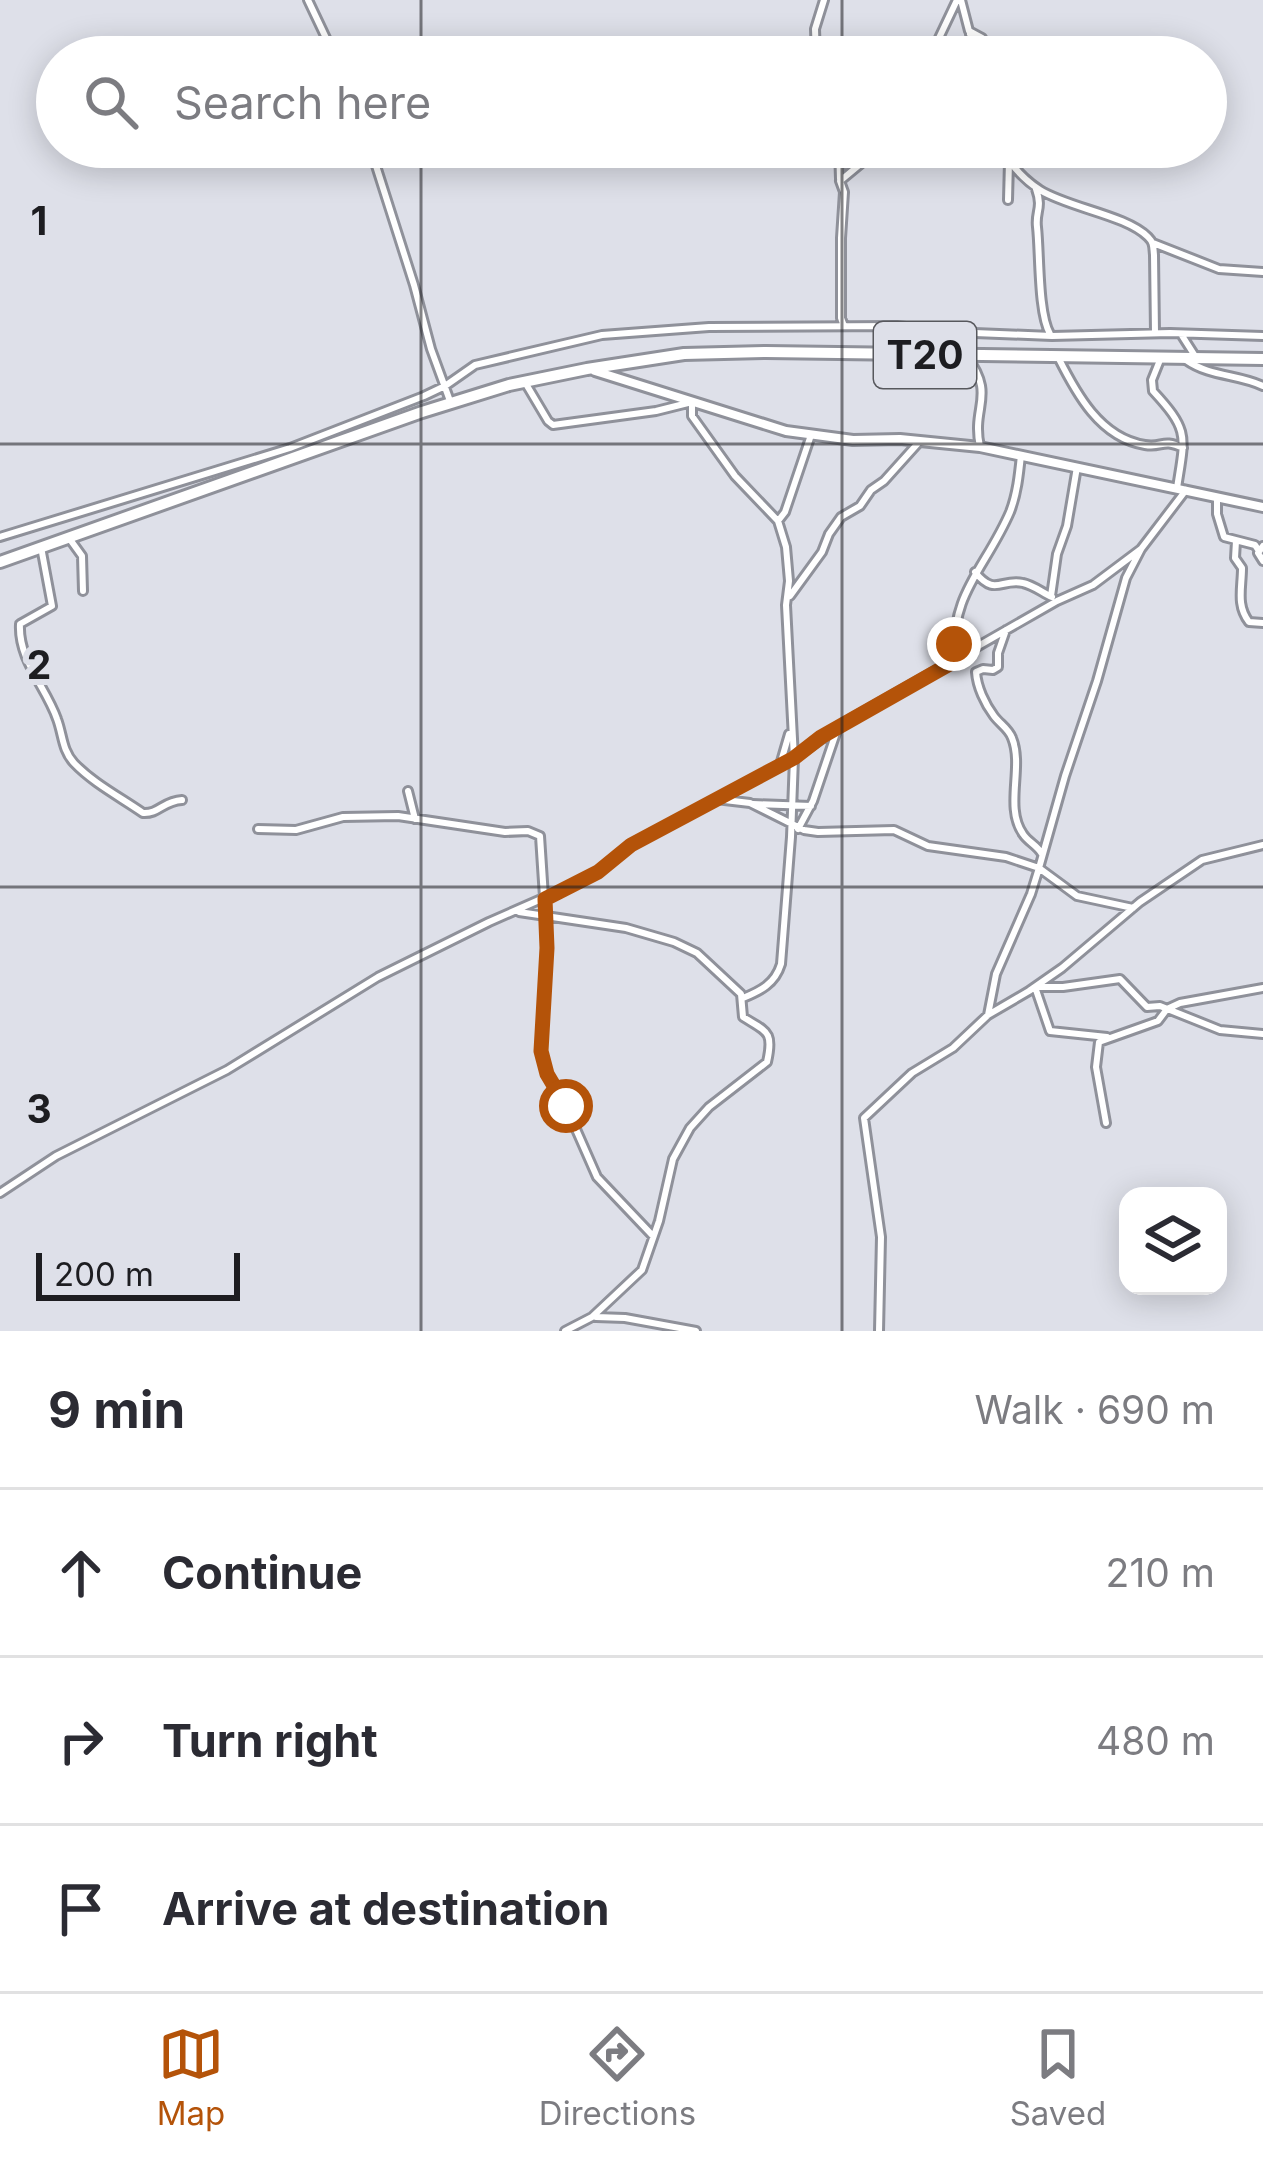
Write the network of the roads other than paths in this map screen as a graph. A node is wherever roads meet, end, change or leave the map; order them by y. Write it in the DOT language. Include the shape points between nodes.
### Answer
graph roads {
  1 [pos="308,0"];
  2 [pos="824,0"];
  3 [pos="959,0"];
  4 [pos="969,31"];
  5 [pos="325,36"];
  6 [pos="815,36"];
  7 [pos="941,36"];
  8 [pos="971,36"];
  9 [pos="978,36"];
  10 [pos="377,168"];
  11 [pos="840,168"];
  12 [pos="856,168"];
  13 [pos="1009,168"];
  14 [pos="1016,168"];
  15 [pos="841,181"];
  16 [pos="1035,186"];
  17 [pos="1008,200"];
  18 [pos="1153,243"];
  19 [pos="1263,272"];
  20 [pos="844,326"];
  21 [pos="925,331"];
  22 [pos="1155,334"];
  23 [pos="1181,334"];
  24 [pos="1052,336"];
  25 [pos="1263,336"];
  26 [pos="950,355"];
  27 [pos="966,356"];
  28 [pos="1058,357"];
  29 [pos="1161,358"];
  30 [pos="1190,358"];
  31 [pos="1263,359"];
  32 [pos="587,369"];
  33 [pos="525,382"];
  34 [pos="445,386"];
  35 [pos="1263,386"];
  36 [pos="692,402"];
  37 [pos="451,403"];
  38 [pos="811,435"];
  39 [pos="920,441"];
  40 [pos="980,447"];
  41 [pos="1183,448"];
  42 [pos="1021,455"];
  43 [pos="1078,467"];
  44 [pos="1182,489"];
  45 [pos="1217,496"];
  46 [pos="1263,507"];
  47 [pos="778,521"];
  48 [pos="0,537"];
  49 [pos="69,538"];
  50 [pos="1236,541"];
  51 [pos="41,548"];
  52 [pos="1261,548"];
  53 [pos="1141,549"];
  54 [pos="1263,561"];
  55 [pos="0,562"];
  56 [pos="975,572"];
  57 [pos="82,591"];
  58 [pos="1055,598"];
  59 [pos="786,605"];
  60 [pos="1263,622"];
  61 [pos="1006,629"];
  62 [pos="955,661"];
  63 [pos="792,725"];
  64 [pos="838,727"];
  65 [pos="794,758"];
  66 [pos="779,765"];
  67 [pos="408,791"];
  68 [pos="716,799"];
  69 [pos="182,800"];
  70 [pos="750,803"];
  71 [pos="811,806"];
  72 [pos="792,807"];
  73 [pos="415,819"];
  74 [pos="795,826"];
  75 [pos="258,829"];
  76 [pos="1263,845"];
  77 [pos="1042,854"];
  78 [pos="1039,868"];
  79 [pos="545,899"];
  80 [pos="1132,908"];
  81 [pos="516,911"];
  82 [pos="545,917"];
  83 [pos="1035,987"];
  84 [pos="1263,988"];
  85 [pos="743,998"];
  86 [pos="1168,1009"];
  87 [pos="988,1015"];
  88 [pos="1263,1034"];
  89 [pos="1107,1037"];
  90 [pos="1106,1123"];
  91 [pos="0,1192"];
  92 [pos="653,1236"];
  93 [pos="592,1317"];
  94 [pos="565,1331"];
  95 [pos="696,1331"];
  96 [pos="879,1331"];
  1 -- 5 [label="street"];
  2 -- 6 [label="street"];
  3 -- 4 [label="street"];
  3 -- 7 [label="street"];
  4 -- 8 [label="street"];
  4 -- 9 [label="street"];
  10 -- 34 [label="street"];
  11 -- 15 [label="street"];
  12 -- 15 [label="street"];
  13 -- 17 [label="street"];
  14 -- 16 [label="street"];
  15 -- 20 [label="street"];
  16 -- 18 [label="street"];
  16 -- 24 [label="street" via="1044,319"];
  18 -- 19 [label="street" via="1219,268"];
  18 -- 22 [label="street"];
  20 -- 21 [label="street"];
  20 -- 34 [label="street" via="602,335 475,365"];
  21 -- 24 [label="street"];
  21 -- 26 [label="street"];
  22 -- 23 [label="street"];
  22 -- 24 [label="street"];
  23 -- 25 [label="street"];
  23 -- 30 [label="street"];
  26 -- 27 [label="main road, T20"];
  26 -- 32 [label="main road, T20" via="684,354"];
  27 -- 28 [label="main road, T20"];
  27 -- 40 [label="street" via="982,384"];
  28 -- 29 [label="main road, T20"];
  28 -- 41 [label="street" via="1077,395 1114,433"];
  29 -- 30 [label="main road, T20"];
  29 -- 41 [label="street" via="1153,391 1180,425"];
  30 -- 31 [label="main road, T20"];
  30 -- 35 [label="street" via="1199,369"];
  32 -- 33 [label="main road, T20"];
  32 -- 36 [label="street"];
  33 -- 36 [label="street" via="558,425"];
  33 -- 37 [label="main road, T20"];
  34 -- 37 [label="street"];
  34 -- 48 [label="street" via="290,448"];
  36 -- 38 [label="street"];
  36 -- 47 [label="street" via="694,419 735,476"];
  37 -- 49 [label="main road, T20"];
  38 -- 39 [label="street"];
  38 -- 47 [label="street"];
  39 -- 40 [label="street"];
  39 -- 59 [label="street" via="841,517"];
  40 -- 42 [label="street"];
  41 -- 44 [label="street"];
  42 -- 43 [label="street"];
  42 -- 56 [label="street" via="1009,513"];
  43 -- 44 [label="street"];
  43 -- 58 [label="street"];
  44 -- 45 [label="street"];
  44 -- 53 [label="street"];
  45 -- 46 [label="street"];
  45 -- 50 [label="street" via="1223,536"];
  47 -- 59 [label="street"];
  49 -- 51 [label="main road, T20"];
  49 -- 57 [label="street" via="82,556"];
  50 -- 52 [label="street"];
  50 -- 60 [label="street" via="1243,613"];
  51 -- 55 [label="main road, T20"];
  51 -- 69 [label="street" via="52,606 19,630 64,748 141,812"];
  52 -- 54 [label="street"];
  53 -- 58 [label="street" via="1093,585"];
  53 -- 77 [label="street"];
  56 -- 58 [label="street" via="991,585 1023,583"];
  56 -- 62 [label="street" via="958,611"];
  58 -- 61 [label="street"];
  59 -- 63 [label="street"];
  61 -- 62 [label="street"];
  61 -- 77 [label="street" via="998,667 976,673 976,683 1011,734 1016,812"];
  62 -- 64 [label="street"];
  63 -- 65 [label="street"];
  63 -- 66 [label="street"];
  64 -- 65 [label="street"];
  64 -- 71 [label="street"];
  65 -- 66 [label="street"];
  65 -- 72 [label="street"];
  66 -- 68 [label="street"];
  67 -- 73 [label="street"];
  68 -- 70 [label="street"];
  68 -- 79 [label="street"];
  70 -- 72 [label="street"];
  70 -- 74 [label="street"];
  71 -- 72 [label="street"];
  71 -- 74 [label="street"];
  72 -- 74 [label="street"];
  73 -- 75 [label="street" via="343,817 296,830"];
  73 -- 79 [label="street" via="537,834"];
  74 -- 78 [label="street" via="894,830 928,846"];
  74 -- 85 [label="street" via="779,970"];
  76 -- 80 [label="street" via="1202,860"];
  77 -- 78 [label="street"];
  78 -- 80 [label="street" via="1077,896"];
  78 -- 87 [label="street"];
  79 -- 81 [label="street"];
  79 -- 82 [label="street"];
  80 -- 83 [label="street"];
  81 -- 82 [label="street"];
  81 -- 91 [label="street" via="378,977 227,1070"];
  82 -- 85 [label="street" via="674,942"];
  82 -- 92 [label="street" via="547,1074 597,1177"];
  83 -- 86 [label="street" via="1120,979 1147,1007"];
  83 -- 87 [label="street"];
  83 -- 89 [label="street" via="1050,1031"];
  84 -- 86 [label="street"];
  85 -- 92 [label="street" via="743,1017 769,1035 768,1061 690,1128 673,1159"];
  86 -- 88 [label="street" via="1220,1030"];
  86 -- 89 [label="street" via="1158,1021"];
  87 -- 96 [label="street" via="863,1121 880,1238"];
  89 -- 90 [label="street" via="1096,1060"];
  92 -- 93 [label="street" via="642,1270"];
  93 -- 94 [label="street"];
  93 -- 95 [label="street"];
}
